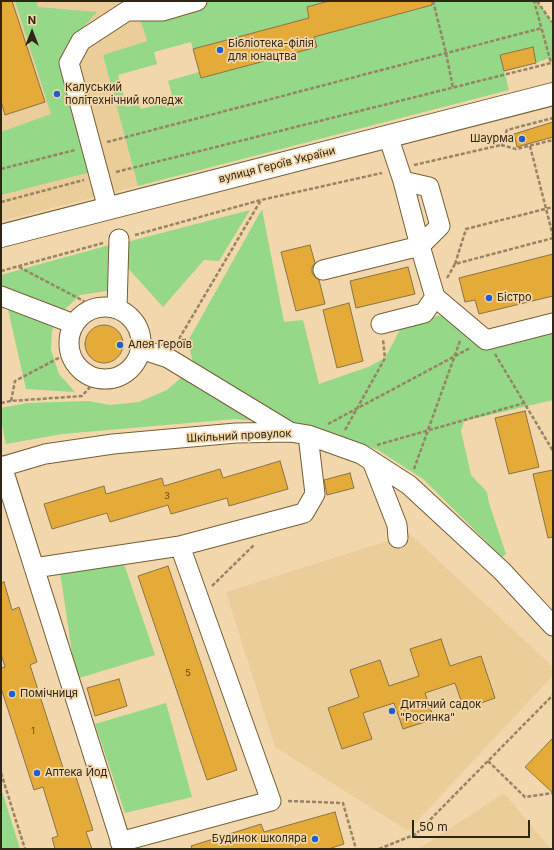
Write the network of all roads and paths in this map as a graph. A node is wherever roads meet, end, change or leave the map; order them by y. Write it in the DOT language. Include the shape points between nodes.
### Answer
graph roads {
  1 [pos="197,1"];
  2 [pos="433,1"];
  3 [pos="536,1"];
  4 [pos="128,6"];
  5 [pos="553,22"];
  6 [pos="542,28"];
  7 [pos="446,53"];
  8 [pos="551,58"];
  9 [pos="453,88"];
  10 [pos="553,94"];
  11 [pos="388,136"];
  12 [pos="553,140"];
  13 [pos="501,145"];
  14 [pos="92,146"];
  15 [pos="530,146"];
  16 [pos="1,169"];
  17 [pos="100,176"];
  18 [pos="403,181"];
  19 [pos="261,200"];
  20 [pos="1,202"];
  21 [pos="553,207"];
  22 [pos="108,209"];
  23 [pos="546,209"];
  24 [pos="1,236"];
  25 [pos="553,237"];
  26 [pos="118,239"];
  27 [pos="420,246"];
  28 [pos="455,264"];
  29 [pos="18,266"];
  30 [pos="323,270"];
  31 [pos="1,296"];
  32 [pos="435,297"];
  33 [pos="97,308"];
  34 [pos="117,309"];
  35 [pos="467,323"];
  36 [pos="553,323"];
  37 [pos="74,324"];
  38 [pos="381,324"];
  39 [pos="486,340"];
  40 [pos="141,349"];
  41 [pos="70,352"];
  42 [pos="455,357"];
  43 [pos="168,358"];
  44 [pos="98,378"];
  45 [pos="11,401"];
  46 [pos="1,403"];
  47 [pos="524,403"];
  48 [pos="357,409"];
  49 [pos="428,430"];
  50 [pos="290,432"];
  51 [pos="308,435"];
  52 [pos="337,445"];
  53 [pos="553,452"];
  54 [pos="373,453"];
  55 [pos="1,466"];
  56 [pos="409,485"];
  57 [pos="398,538"];
  58 [pos="259,540"];
  59 [pos="180,546"];
  60 [pos="34,568"];
  61 [pos="199,599"];
  62 [pos="553,626"];
  63 [pos="553,695"];
  64 [pos="488,761"];
  65 [pos="1,773"];
  66 [pos="553,793"];
  67 [pos="271,801"];
  68 [pos="122,846"];
  69 [pos="25,849"];
  70 [pos="356,849"];
  71 [pos="379,849"];
  1 -- 4 [label="street" via="164,11"];
  2 -- 7 [label="path"];
  3 -- 5 [label="path"];
  3 -- 6 [label="path"];
  4 -- 14 [label="street" via="81,41 70,62"];
  6 -- 7 [label="path"];
  6 -- 8 [label="path"];
  7 -- 9 [label="path"];
  7 -- 14 [label="path"];
  8 -- 9 [label="path" via="551,63"];
  9 -- 17 [label="path"];
  10 -- 11 [label="main road, вулиця Героїв України"];
  11 -- 18 [label="street"];
  11 -- 22 [label="main road, вулиця Героїв України"];
  12 -- 15 [label="path"];
  13 -- 15 [label="path" via="516,150"];
  14 -- 16 [label="path"];
  14 -- 17 [label="street"];
  15 -- 23 [label="path"];
  17 -- 20 [label="path"];
  17 -- 22 [label="street"];
  18 -- 27 [label="street"];
  18 -- 27 [label="street" via="429,187 440,226"];
  19 -- 43 [label="path"];
  21 -- 23 [label="path"];
  22 -- 24 [label="main road, вулиця Героїв України"];
  23 -- 25 [label="path"];
  23 -- 28 [label="path" via="466,229"];
  25 -- 28 [label="path"];
  26 -- 34 [label="street"];
  27 -- 30 [label="street"];
  27 -- 32 [label="street"];
  28 -- 32 [label="path"];
  29 -- 33 [label="path"];
  31 -- 37 [label="street"];
  32 -- 35 [label="street"];
  32 -- 38 [label="street" via="424,313"];
  33 -- 34 [label="street"];
  33 -- 37 [label="street" via="80,316"];
  34 -- 40 [label="street" via="126,313 136,324"];
  35 -- 39 [label="street"];
  35 -- 42 [label="path"];
  36 -- 39 [label="street"];
  37 -- 41 [label="street" via="70,332"];
  38 -- 48 [label="path" via="385,358"];
  39 -- 42 [label="path"];
  39 -- 47 [label="path"];
  40 -- 43 [label="street"];
  40 -- 44 [label="street" via="130,369 120,376"];
  41 -- 44 [label="street" via="80,369"];
  41 -- 45 [label="path" via="15,381"];
  42 -- 48 [label="path"];
  42 -- 49 [label="path"];
  43 -- 50 [label="street"];
  44 -- 45 [label="path" via="82,396"];
  45 -- 46 [label="path"];
  47 -- 49 [label="path"];
  47 -- 53 [label="path"];
  48 -- 51 [label="path"];
  48 -- 52 [label="path"];
  49 -- 54 [label="path"];
  49 -- 56 [label="path"];
  50 -- 51 [label="street, Шкільний провулок"];
  50 -- 55 [label="street, Шкільний провулок" via="236,433 113,444 45,454"];
  51 -- 52 [label="street, Шкільний провулок"];
  51 -- 59 [label="street" via="315,494 304,513"];
  52 -- 54 [label="street, Шкільний провулок" via="361,454"];
  54 -- 56 [label="street, Шкільний провулок"];
  54 -- 57 [label="street" via="397,525"];
  55 -- 60 [label="street"];
  56 -- 62 [label="street, Шкільний провулок" via="502,571"];
  58 -- 61 [label="path"];
  59 -- 60 [label="street"];
  59 -- 61 [label="street"];
  60 -- 68 [label="street"];
  61 -- 67 [label="street"];
  63 -- 64 [label="path"];
  64 -- 66 [label="path" via="525,797"];
  64 -- 71 [label="path" via="416,834"];
  65 -- 69 [label="path"];
  67 -- 68 [label="street"];
  67 -- 70 [label="path" via="343,803"];
}
